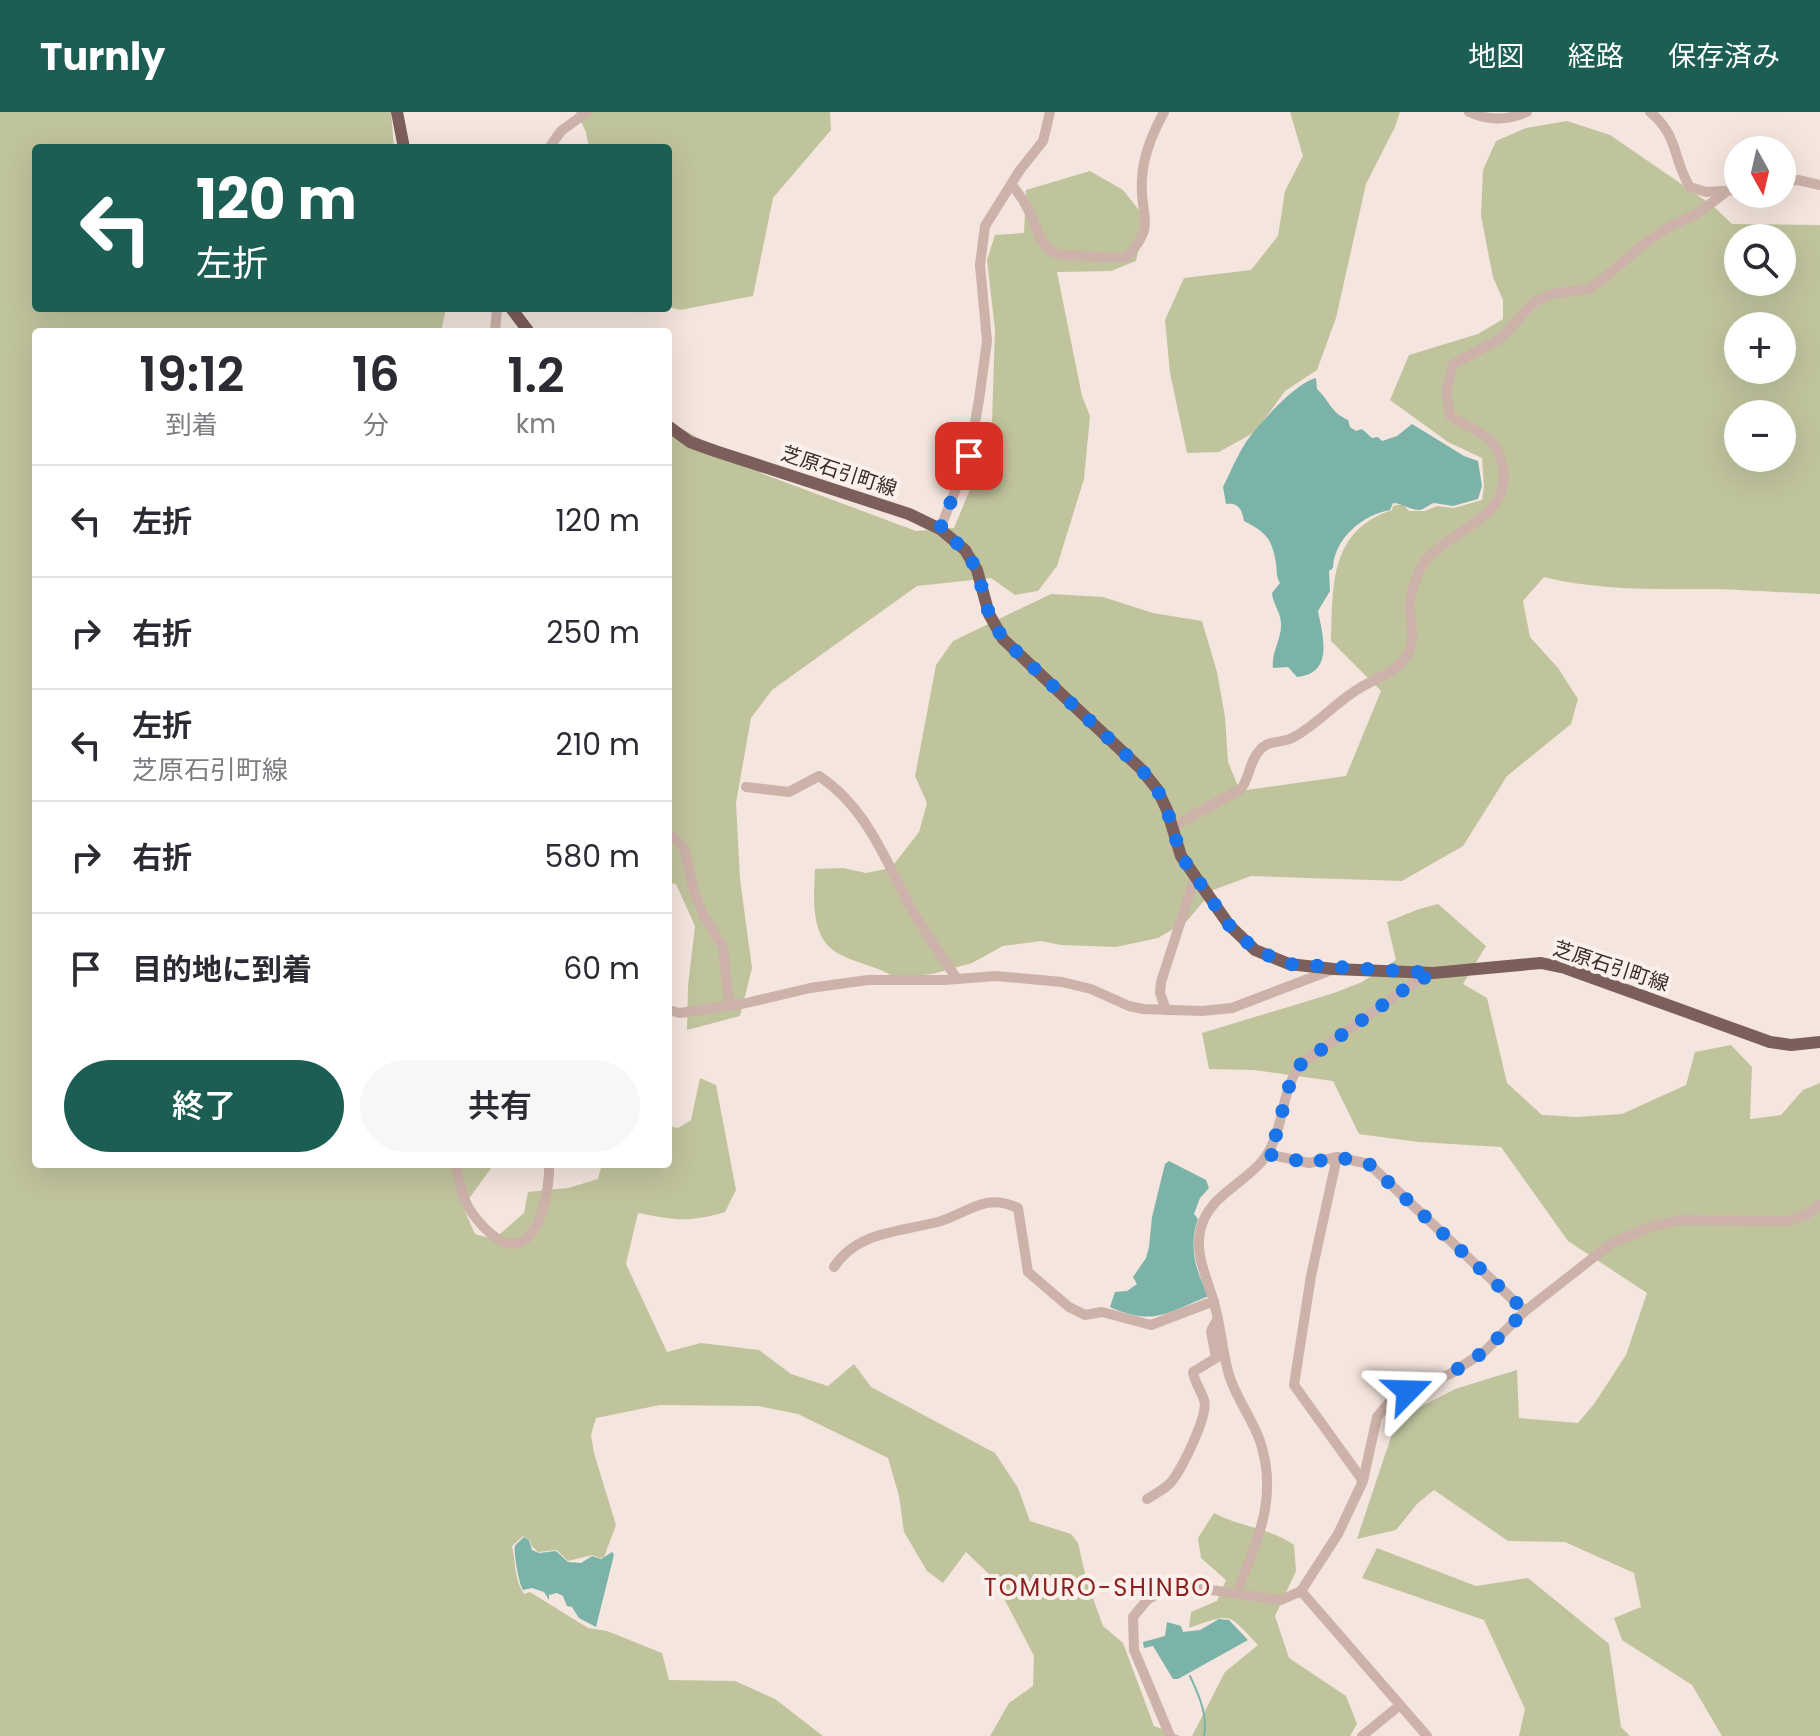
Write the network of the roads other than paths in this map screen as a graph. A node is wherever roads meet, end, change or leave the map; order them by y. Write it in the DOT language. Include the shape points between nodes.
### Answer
graph roads {
  1 [pos="397,112"];
  2 [pos="587,112"];
  3 [pos="1050,112"];
  4 [pos="1164,112"];
  5 [pos="1469,112"];
  6 [pos="1527,112"];
  7 [pos="1654,113"];
  8 [pos="403,144"];
  9 [pos="552,144"];
  10 [pos="1796,180"];
  11 [pos="1011,184"];
  12 [pos="1820,185"];
  13 [pos="1724,192"];
  14 [pos="1724,194"];
  15 [pos="672,429"];
  16 [pos="940,529"];
  17 [pos="746,787"];
  18 [pos="1172,827"];
  19 [pos="672,837"];
  20 [pos="1195,877"];
  21 [pos="1334,969"];
  22 [pos="1433,973"];
  23 [pos="957,979"];
  24 [pos="729,1005"];
  25 [pos="1166,1010"];
  26 [pos="672,1011"];
  27 [pos="1820,1042"];
  28 [pos="1267,1154"];
  29 [pos="1337,1157"];
  30 [pos="456,1168"];
  31 [pos="549,1168"];
  32 [pos="1820,1205"];
  33 [pos="834,1267"];
  34 [pos="1214,1301"];
  35 [pos="1525,1311"];
  36 [pos="1218,1318"];
  37 [pos="1363,1481"];
  38 [pos="1147,1499"];
  39 [pos="1301,1591"];
  40 [pos="1236,1594"];
  41 [pos="1400,1705"];
  42 [pos="1170,1736"];
  43 [pos="1362,1736"];
  44 [pos="1427,1736"];
  1 -- 8 [label="main road"];
  2 -- 9 [label="street"];
  3 -- 11 [label="street" via="1043,141"];
  4 -- 11 [label="street" via="1143,164 1145,232 1127,257 1060,257 1047,249 1025,199"];
  5 -- 6 [label="street" via="1507,120"];
  7 -- 13 [label="street" via="1671,138 1690,187"];
  10 -- 12 [label="street"];
  11 -- 16 [label="street" via="985,226 980,265 987,341 979,400 969,456"];
  14 -- 18 [label="street" via="1667,228 1588,289 1534,302 1500,339 1453,364 1446,391 1450,415 1491,441 1505,478 1499,501 1489,512 1425,561 1412,594 1413,636 1406,656 1290,739 1269,742 1251,763 1241,789"];
  15 -- 16 [label="main road, 芝原石引町線" via="690,442"];
  16 -- 18 [label="main road, 芝原石引町線" via="965,550 977,570 989,614 1003,639 1141,769 1157,789"];
  17 -- 23 [label="street" via="789,792 819,776 845,796"];
  18 -- 20 [label="main road, 芝原石引町線"];
  19 -- 24 [label="street" via="684,848 703,914 723,947"];
  20 -- 21 [label="main road, 芝原石引町線" via="1229,925 1255,950 1289,964"];
  20 -- 25 [label="street" via="1161,982"];
  21 -- 22 [label="main road, 芝原石引町線"];
  21 -- 25 [label="street" via="1232,1008"];
  22 -- 27 [label="main road, 芝原石引町線" via="1541,963 1770,1042"];
  22 -- 28 [label="street" via="1300,1065 1283,1099"];
  23 -- 24 [label="street" via="868,980"];
  23 -- 25 [label="street" via="1005,976 1062,982 1129,1006"];
  24 -- 26 [label="street"];
  28 -- 29 [label="street" via="1309,1163"];
  28 -- 34 [label="street" via="1204,1218 1199,1242"];
  29 -- 35 [label="street" via="1369,1164"];
  29 -- 37 [label="street" via="1294,1385"];
  30 -- 31 [label="street" via="465,1201 478,1220 512,1244 533,1229 543,1209"];
  32 -- 35 [label="street" via="1789,1221 1700,1219 1653,1226 1612,1243"];
  33 -- 34 [label="street" via="860,1242 876,1235 998,1201 1018,1208 1028,1272 1085,1315 1102,1312 1151,1325"];
  34 -- 36 [label="street"];
  35 -- 37 [label="street" via="1473,1359 1393,1398 1377,1417"];
  36 -- 38 [label="street" via="1211,1331 1216,1358 1193,1372 1205,1401 1196,1433 1172,1481"];
  36 -- 40 [label="street" via="1229,1376 1259,1439 1269,1487 1257,1540"];
  37 -- 39 [label="street" via="1338,1534"];
  39 -- 40 [label="street" via="1281,1600"];
  39 -- 41 [label="street"];
  40 -- 42 [label="street" via="1190,1587 1163,1591 1133,1617 1134,1650"];
  41 -- 43 [label="street"];
  41 -- 44 [label="street"];
}
